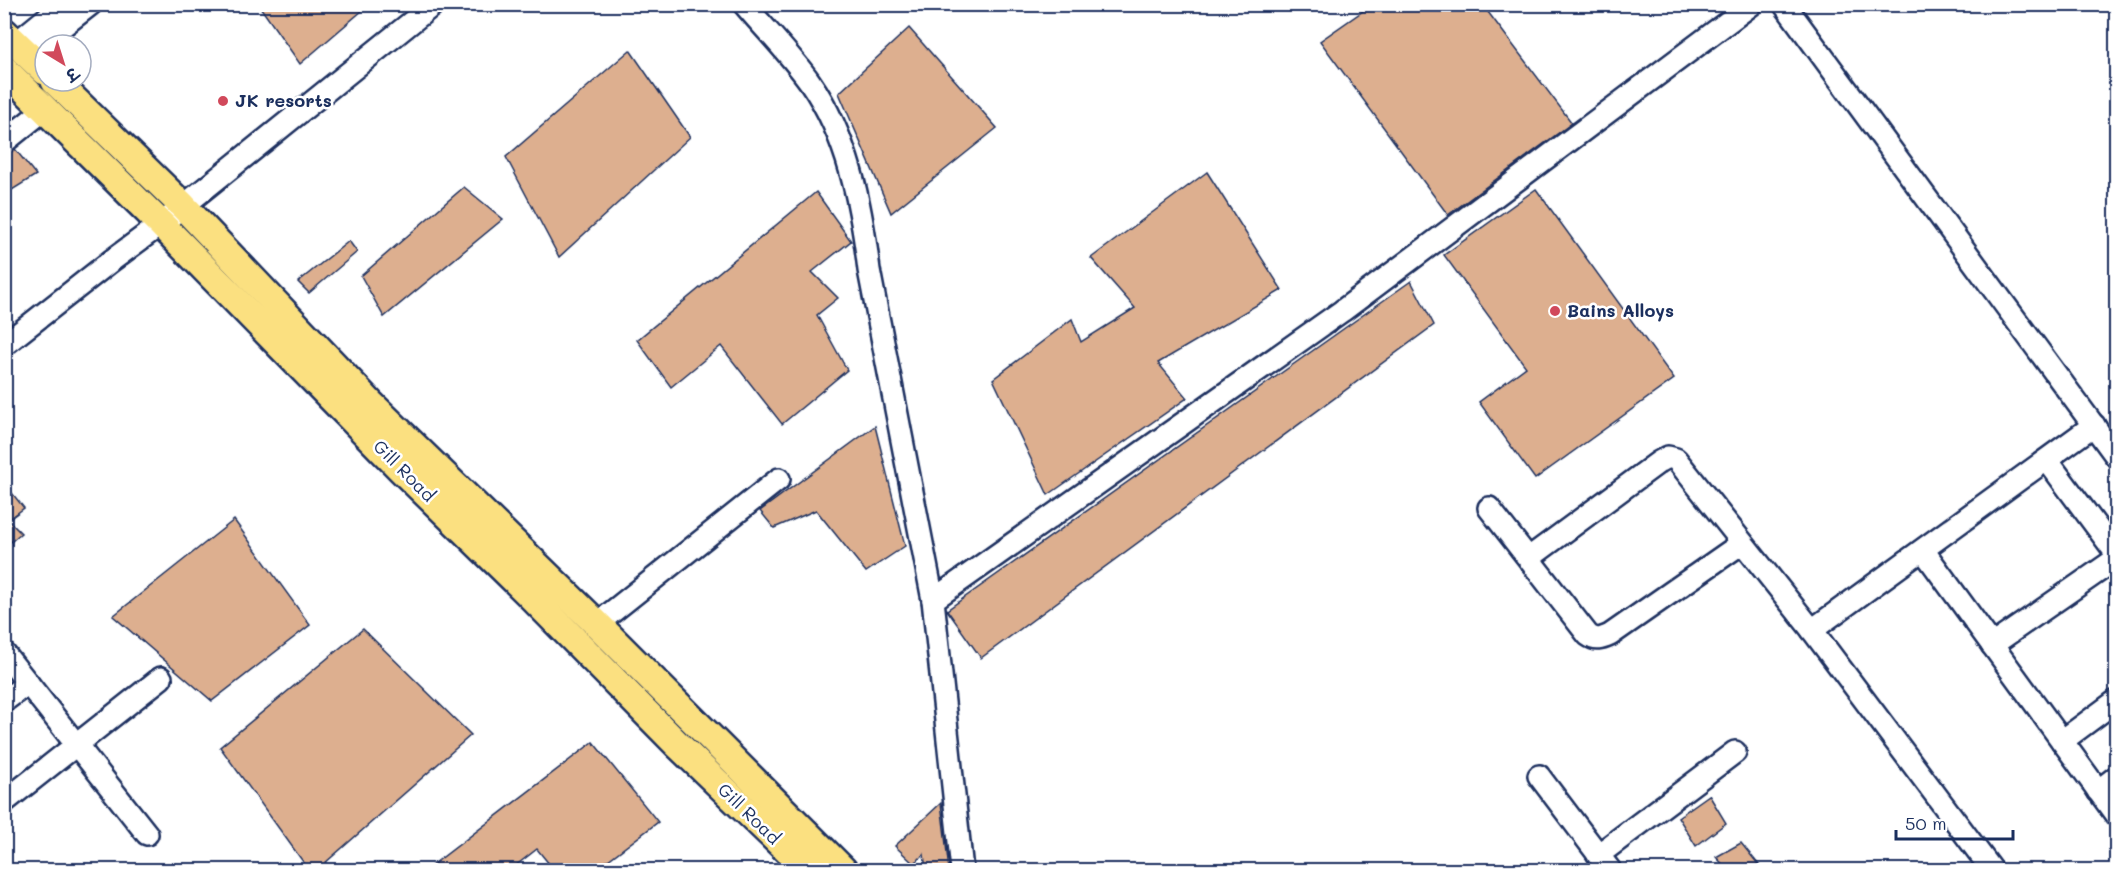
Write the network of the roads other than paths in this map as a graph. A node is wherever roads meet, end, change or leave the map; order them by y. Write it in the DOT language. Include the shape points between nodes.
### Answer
graph roads {
  1 [pos="64,4"];
  2 [pos="91,4"];
  3 [pos="434,4"];
  4 [pos="744,4"];
  5 [pos="1752,4"];
  6 [pos="1784,4"];
  7 [pos="23,50"];
  8 [pos="4,69"];
  9 [pos="67,93"];
  10 [pos="45,109"];
  11 [pos="4,142"];
  12 [pos="183,206"];
  13 [pos="161,224"];
  14 [pos="4,345"];
  15 [pos="2094,426"];
  16 [pos="2116,456"];
  17 [pos="2047,460"];
  18 [pos="779,479"];
  19 [pos="1489,508"];
  20 [pos="1742,543"];
  21 [pos="1923,550"];
  22 [pos="2116,553"];
  23 [pos="1529,558"];
  24 [pos="2116,559"];
  25 [pos="933,600"];
  26 [pos="597,624"];
  27 [pos="1812,630"];
  28 [pos="1992,645"];
  29 [pos="4,653"];
  30 [pos="161,678"];
  31 [pos="28,683"];
  32 [pos="4,701"];
  33 [pos="2116,701"];
  34 [pos="2062,741"];
  35 [pos="77,745"];
  36 [pos="1735,752"];
  37 [pos="1539,776"];
  38 [pos="2116,777"];
  39 [pos="2098,790"];
  40 [pos="4,802"];
  41 [pos="2116,815"];
  42 [pos="147,834"];
  43 [pos="1604,862"];
  44 [pos="808,870"];
  45 [pos="843,870"];
  46 [pos="962,870"];
  47 [pos="1992,870"];
  1 -- 7 [label="street"];
  2 -- 7 [label="street"];
  3 -- 12 [label="street"];
  4 -- 25 [label="street" via="810,82 843,145 856,189"];
  5 -- 25 [label="street" via="1342,311"];
  6 -- 15 [label="street"];
  8 -- 10 [label="main road, Gill Road"];
  9 -- 12 [label="main road"];
  10 -- 11 [label="street"];
  10 -- 13 [label="main road, Gill Road"];
  12 -- 13 [label="street"];
  12 -- 26 [label="main road" via="372,405"];
  13 -- 14 [label="street"];
  13 -- 44 [label="main road, Gill Road" via="401,469"];
  15 -- 16 [label="street"];
  15 -- 17 [label="street"];
  17 -- 21 [label="street"];
  17 -- 22 [label="street"];
  18 -- 26 [label="street"];
  19 -- 23 [label="street"];
  20 -- 23 [label="street" via="1601,639 1587,635"];
  20 -- 23 [label="street" via="1676,459 1668,457"];
  20 -- 27 [label="street"];
  21 -- 27 [label="street"];
  21 -- 28 [label="street"];
  24 -- 28 [label="street"];
  25 -- 46 [label="street"];
  26 -- 45 [label="main road"];
  27 -- 47 [label="street"];
  28 -- 34 [label="street"];
  29 -- 31 [label="street"];
  30 -- 35 [label="street"];
  31 -- 32 [label="street"];
  31 -- 35 [label="street"];
  33 -- 34 [label="street"];
  34 -- 39 [label="street"];
  35 -- 40 [label="street"];
  35 -- 42 [label="street"];
  36 -- 43 [label="street"];
  37 -- 43 [label="street"];
  38 -- 39 [label="street"];
  39 -- 41 [label="street"];
}
